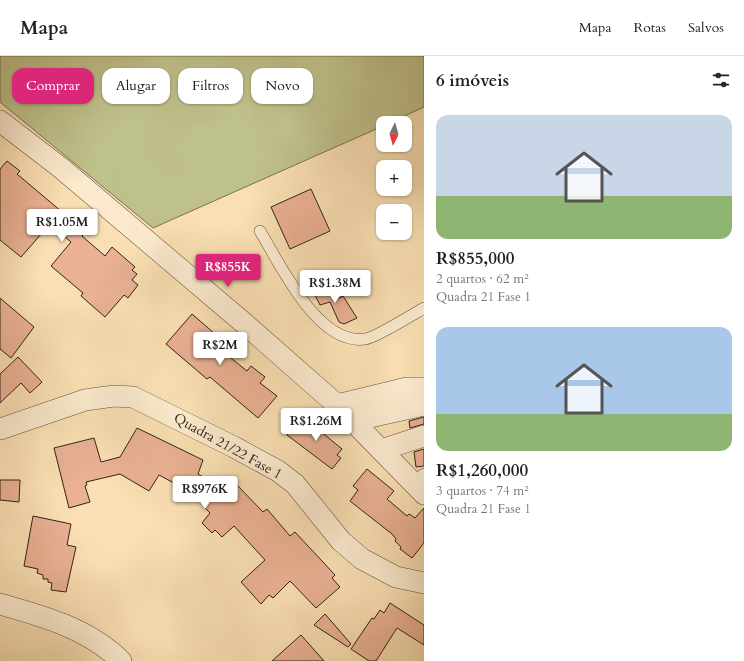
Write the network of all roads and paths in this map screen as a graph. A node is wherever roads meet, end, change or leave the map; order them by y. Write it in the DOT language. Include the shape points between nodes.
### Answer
graph roads {
  1 [pos="0,121"];
  2 [pos="260,231"];
  3 [pos="424,308"];
  4 [pos="424,388"];
  5 [pos="337,405"];
  6 [pos="424,405"];
  7 [pos="352,421"];
  8 [pos="0,429"];
  9 [pos="424,436"];
  10 [pos="381,450"];
  11 [pos="420,483"];
  12 [pos="424,583"];
  13 [pos="0,604"];
  14 [pos="121,661"];
  1 -- 5 [label="street" via="67,173"];
  2 -- 3 [label="lane" via="308,308 323,323 342,336 352,340 366,339"];
  4 -- 5 [label="street" via="407,388"];
  5 -- 7 [label="street"];
  6 -- 7 [label="street"];
  7 -- 10 [label="street"];
  8 -- 12 [label="street, Quadra 21/22 Fase 1" via="84,400 114,396 133,397 234,446 278,471 295,484 341,541 362,559 396,577"];
  9 -- 10 [label="street"];
  10 -- 11 [label="street"];
  13 -- 14 [label="street" via="36,614 73,629 95,640"];
}
